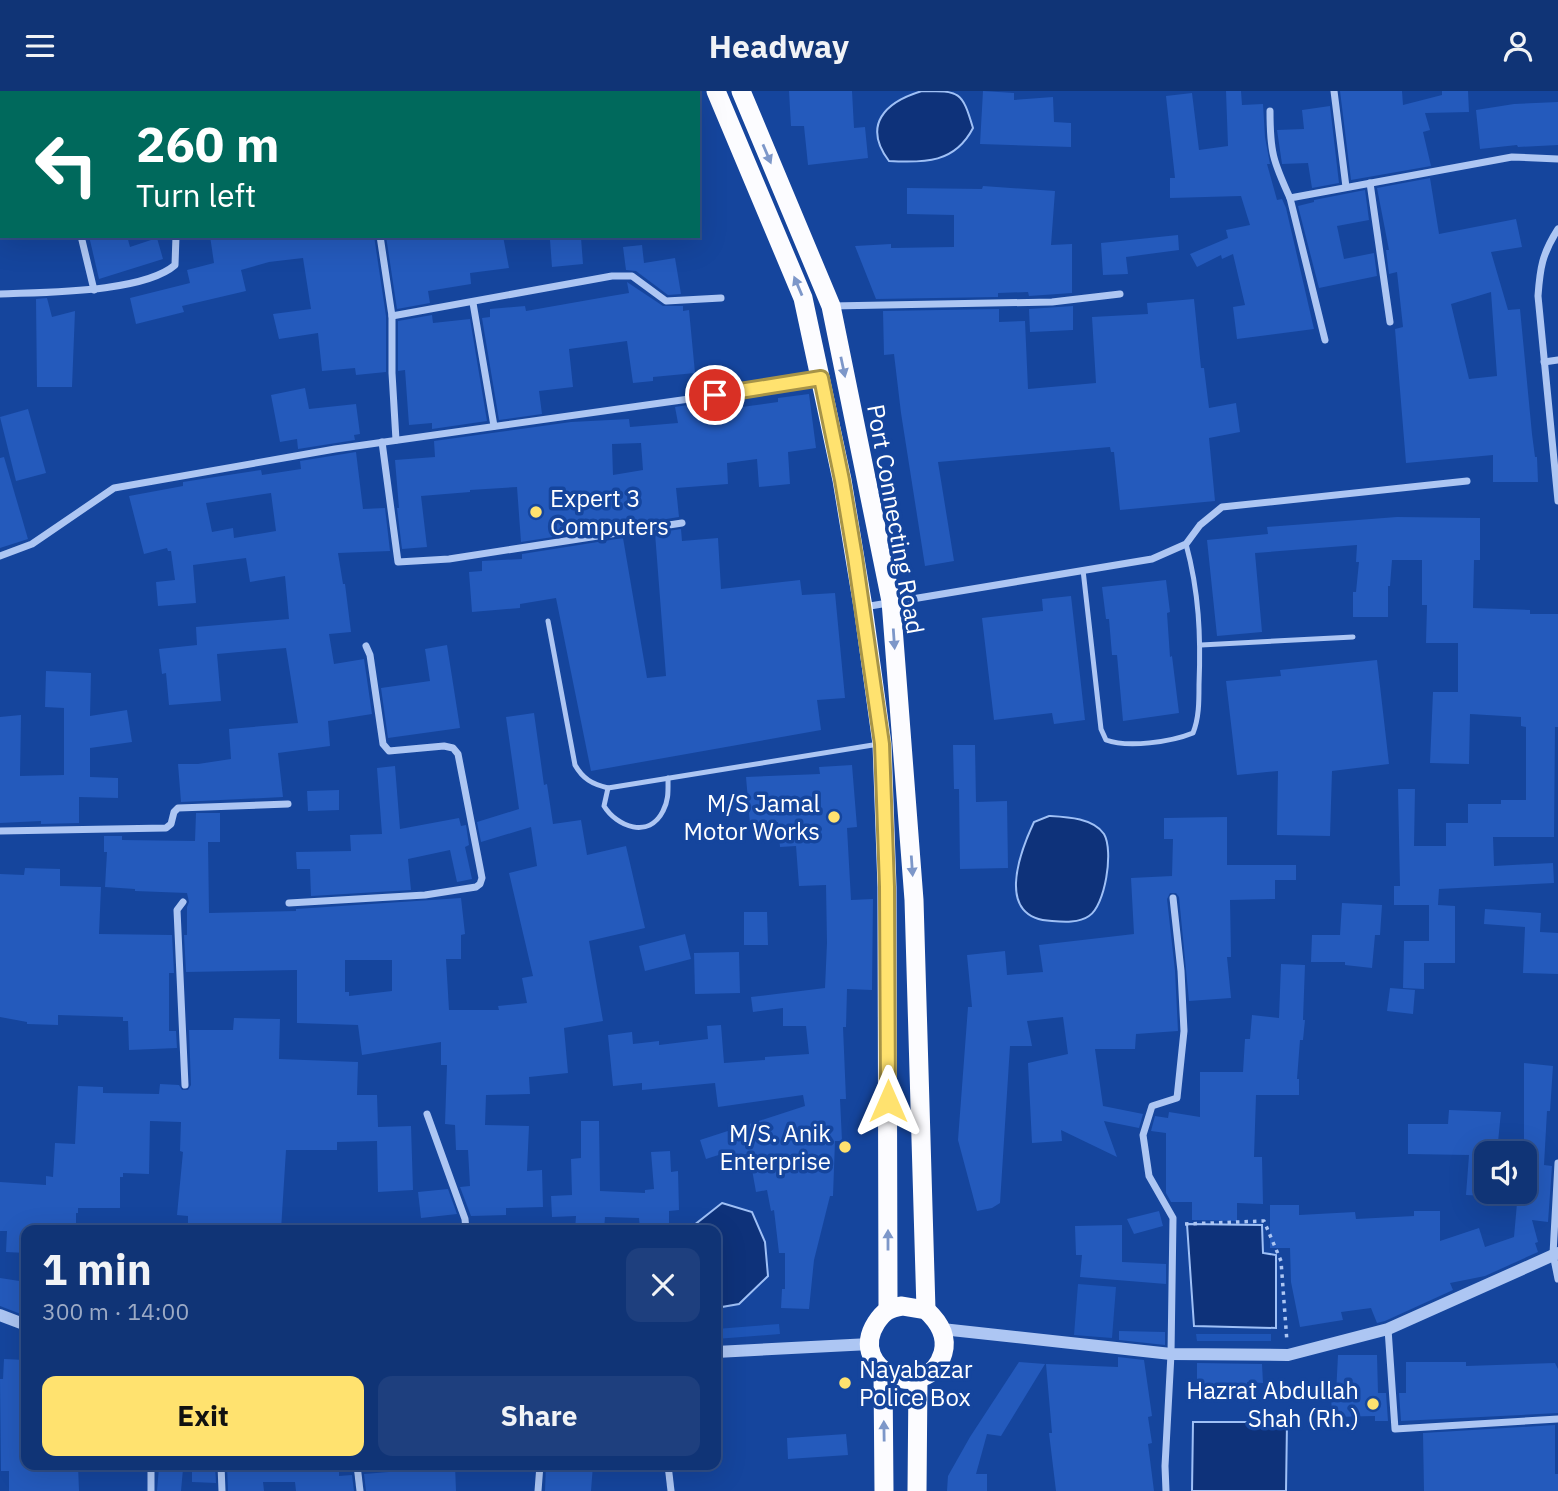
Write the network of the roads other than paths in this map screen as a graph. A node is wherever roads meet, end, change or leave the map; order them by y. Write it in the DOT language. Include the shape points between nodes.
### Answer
graph roads {
  1 [pos="716,91"];
  2 [pos="741,91"];
  3 [pos="1334,91"];
  4 [pos="1270,111"];
  5 [pos="1558,159"];
  6 [pos="1370,183"];
  7 [pos="1346,187"];
  8 [pos="1290,198"];
  9 [pos="1558,229"];
  10 [pos="81,238"];
  11 [pos="176,238"];
  12 [pos="380,238"];
  13 [pos="94,291"];
  14 [pos="0,294"];
  15 [pos="1120,294"];
  16 [pos="721,298"];
  17 [pos="473,303"];
  18 [pos="831,306"];
  19 [pos="393,316"];
  20 [pos="1390,323"];
  21 [pos="1325,340"];
  22 [pos="1558,360"];
  23 [pos="1544,362"];
  24 [pos="821,378"];
  25 [pos="494,426"];
  26 [pos="396,440"];
  27 [pos="382,442"];
  28 [pos="1467,481"];
  29 [pos="1558,501"];
  30 [pos="682,523"];
  31 [pos="1186,544"];
  32 [pos="0,556"];
  33 [pos="1083,570"];
  34 [pos="891,601"];
  35 [pos="863,607"];
  36 [pos="548,621"];
  37 [pos="1353,637"];
  38 [pos="1201,645"];
  39 [pos="366,646"];
  40 [pos="882,744"];
  41 [pos="668,778"];
  42 [pos="608,788"];
  43 [pos="288,804"];
  44 [pos="0,831"];
  45 [pos="1173,898"];
  46 [pos="183,902"];
  47 [pos="289,903"];
  48 [pos="185,1085"];
  49 [pos="427,1114"];
  50 [pos="1558,1163"];
  51 [pos="466,1225"];
  52 [pos="1555,1254"];
  53 [pos="1558,1279"];
  54 [pos="888,1308"];
  55 [pos="926,1310"];
  56 [pos="0,1315"];
  57 [pos="21,1323"];
  58 [pos="942,1329"];
  59 [pos="1388,1329"];
  60 [pos="870,1344"];
  61 [pos="721,1352"];
  62 [pos="1171,1354"];
  63 [pos="883,1372"];
  64 [pos="918,1378"];
  65 [pos="1558,1419"];
  66 [pos="151,1470"];
  67 [pos="221,1470"];
  68 [pos="358,1470"];
  69 [pos="540,1470"];
  70 [pos="669,1470"];
  71 [pos="152,1491"];
  72 [pos="222,1491"];
  73 [pos="360,1491"];
  74 [pos="538,1491"];
  75 [pos="671,1491"];
  76 [pos="884,1491"];
  77 [pos="917,1491"];
  78 [pos="1166,1491"];
  24 -- 1 [label="highway, Port Connecting Road, one-way" via="803,297"];
  2 -- 18 [label="highway, Port Connecting Road, one-way"];
  3 -- 7 [label="street"];
  4 -- 8 [label="street" via="1270,148"];
  5 -- 6 [label="street" via="1513,157"];
  6 -- 7 [label="street"];
  6 -- 20 [label="street"];
  7 -- 8 [label="street"];
  8 -- 21 [label="street"];
  9 -- 23 [label="street" via="1540,264"];
  10 -- 13 [label="street"];
  11 -- 13 [label="street" via="175,265 165,274"];
  12 -- 19 [label="street"];
  13 -- 14 [label="street"];
  15 -- 18 [label="street" via="1041,302"];
  16 -- 17 [label="street" via="666,301 632,276 612,276"];
  17 -- 19 [label="street"];
  17 -- 25 [label="street"];
  18 -- 34 [label="highway, Port Connecting Road, one-way"];
  19 -- 26 [label="street"];
  22 -- 23 [label="street"];
  23 -- 29 [label="street"];
  24 -- 25 [label="street"];
  24 -- 35 [label="highway, Port Connecting Road"];
  25 -- 26 [label="street"];
  26 -- 27 [label="street"];
  27 -- 30 [label="street" via="398,562 449,559"];
  27 -- 32 [label="street" via="114,488 32,544"];
  28 -- 31 [label="street" via="1222,507 1199,525"];
  31 -- 33 [label="street" via="1152,559"];
  31 -- 38 [label="lane" via="1196,582"];
  33 -- 34 [label="street"];
  33 -- 38 [label="lane" via="1106,740 1119,744 1193,733 1198,721"];
  34 -- 35 [label="street"];
  34 -- 55 [label="highway, Port Connecting Road, one-way" via="914,899"];
  35 -- 40 [label="highway, Port Connecting Road"];
  36 -- 42 [label="lane" via="575,765 582,777"];
  37 -- 38 [label="lane"];
  39 -- 47 [label="street" via="383,744 389,751 444,746 458,754 482,879 475,887 425,895"];
  40 -- 41 [label="lane"];
  54 -- 40 [label="highway, Port Connecting Road, one-way"];
  41 -- 42 [label="lane"];
  41 -- 42 [label="lane" via="668,800 662,815 645,827 625,826 612,818 604,806"];
  43 -- 44 [label="street" via="178,808 166,828"];
  45 -- 62 [label="street" via="1184,1031 1177,1098 1152,1106 1143,1135 1149,1176 1173,1217"];
  46 -- 48 [label="street" via="177,910"];
  49 -- 51 [label="street"];
  50 -- 52 [label="street"];
  52 -- 53 [label="street"];
  52 -- 59 [label="street"];
  54 -- 55 [label="highway"];
  54 -- 60 [label="highway" via="873,1327"];
  55 -- 58 [label="highway"];
  56 -- 57 [label="street"];
  58 -- 62 [label="street"];
  58 -- 64 [label="highway" via="943,1353 938,1364"];
  59 -- 62 [label="street" via="1288,1355"];
  59 -- 65 [label="street" via="1395,1429"];
  60 -- 61 [label="street"];
  60 -- 63 [label="highway"];
  62 -- 78 [label="street"];
  63 -- 64 [label="highway" via="894,1378"];
  76 -- 63 [label="highway, one-way"];
  64 -- 77 [label="highway"];
  66 -- 71 [label="street"];
  67 -- 72 [label="street"];
  68 -- 73 [label="street"];
  69 -- 74 [label="street"];
  70 -- 75 [label="street"];
}
